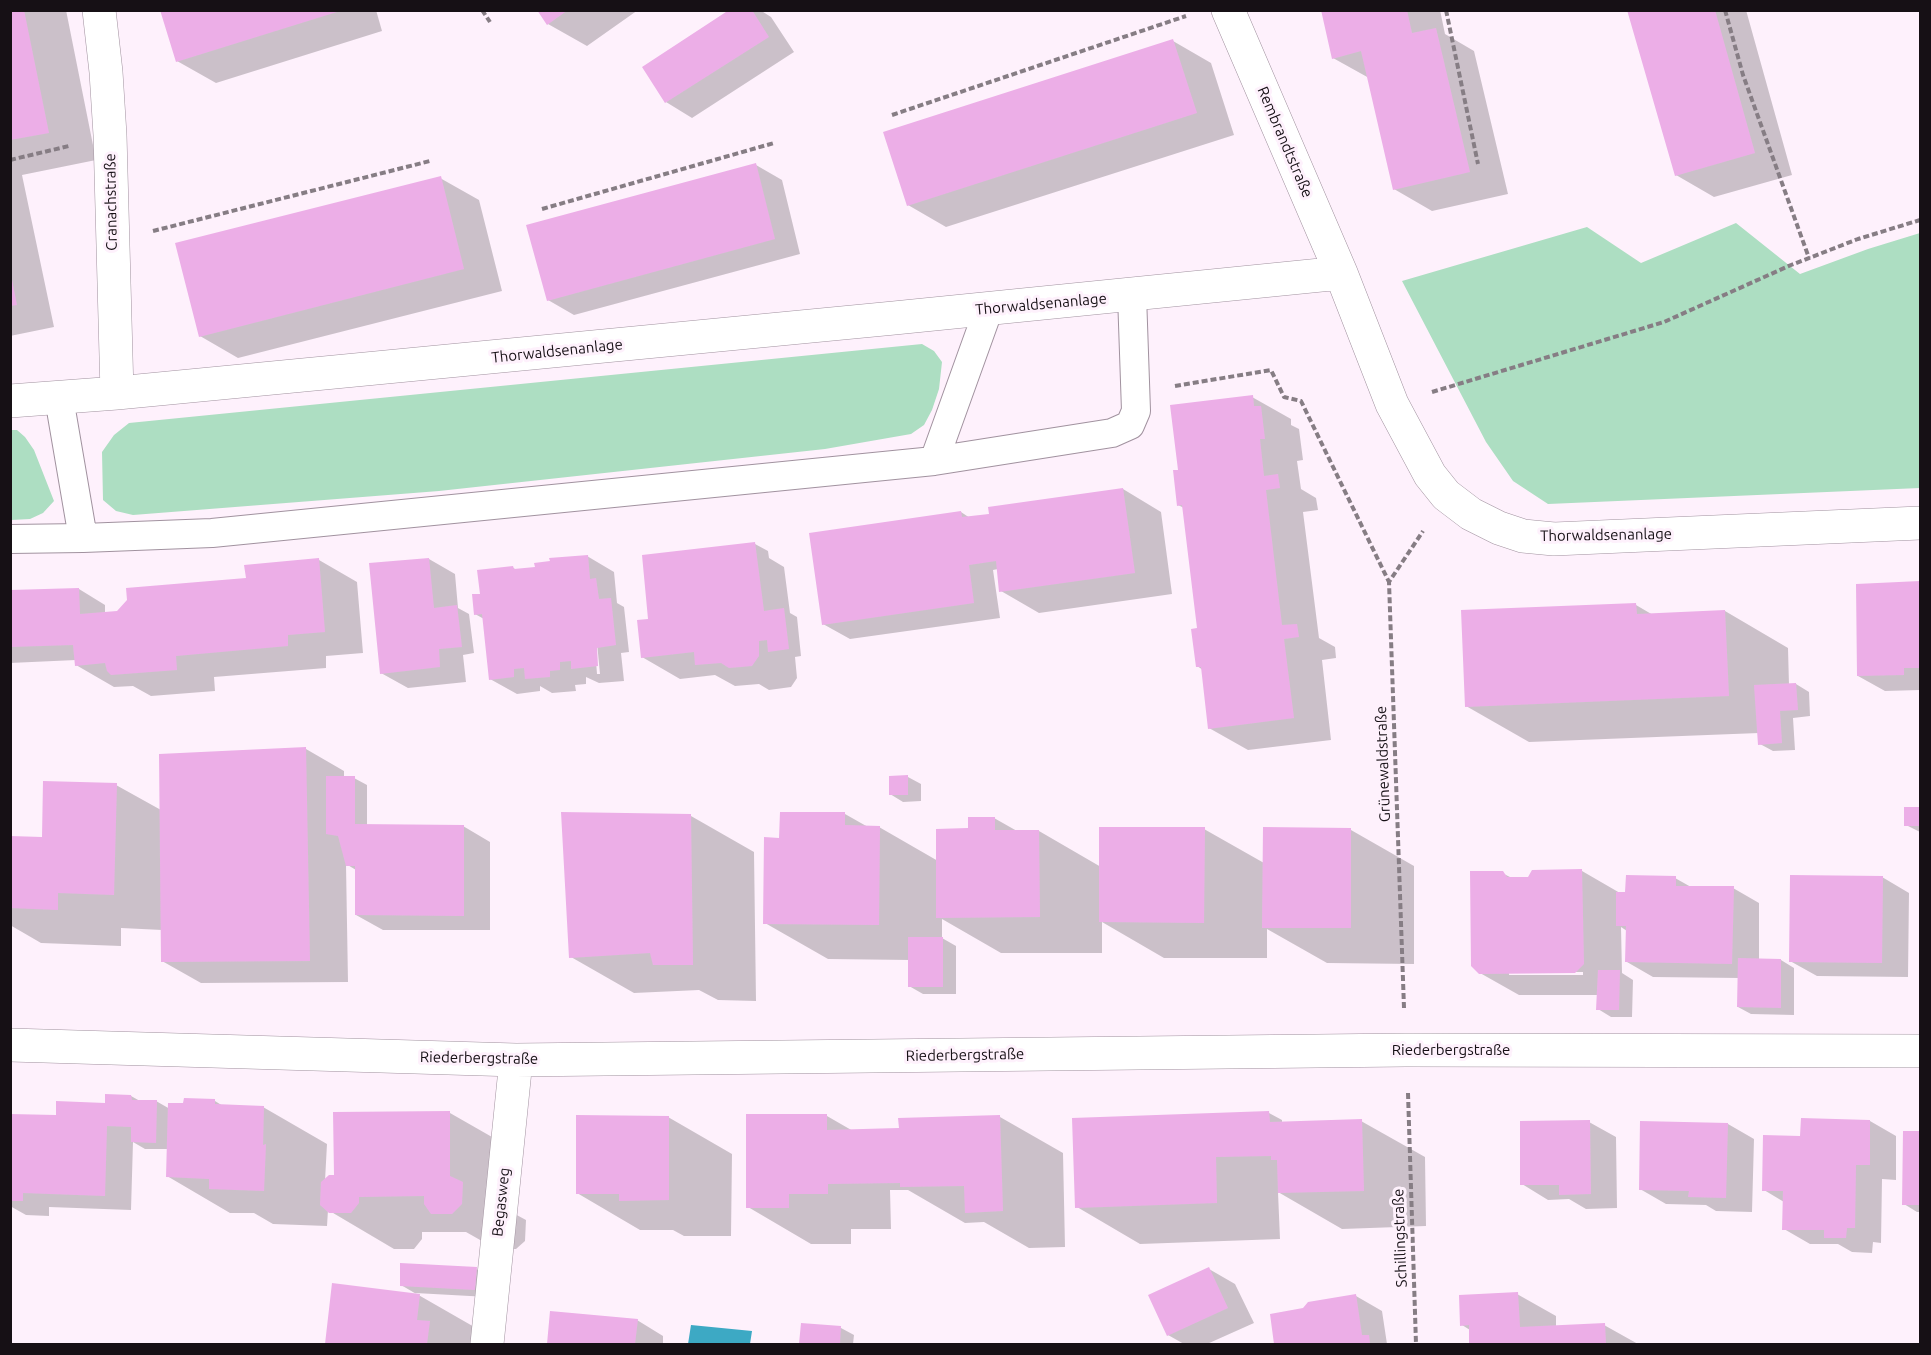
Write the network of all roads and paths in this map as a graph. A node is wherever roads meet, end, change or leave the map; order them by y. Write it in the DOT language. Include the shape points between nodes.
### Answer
graph roads {
  1 [pos="99,10"];
  2 [pos="482,10"];
  3 [pos="1228,10"];
  4 [pos="1446,10"];
  5 [pos="1725,10"];
  6 [pos="1190,14"];
  7 [pos="490,22"];
  8 [pos="892,114"];
  9 [pos="110,135"];
  10 [pos="774,144"];
  11 [pos="10,160"];
  12 [pos="430,161"];
  13 [pos="1478,164"];
  14 [pos="542,210"];
  15 [pos="1920,220"];
  16 [pos="112,242"];
  17 [pos="1809,258"];
  18 [pos="1341,273"];
  19 [pos="1132,295"];
  20 [pos="989,308"];
  21 [pos="1136,392"];
  22 [pos="117,393"];
  23 [pos="58,398"];
  24 [pos="10,401"];
  25 [pos="1392,404"];
  26 [pos="934,461"];
  27 [pos="1446,495"];
  28 [pos="1920,523"];
  29 [pos="83,538"];
  30 [pos="10,539"];
  31 [pos="1389,582"];
  32 [pos="10,1045"];
  33 [pos="1406,1050"];
  34 [pos="1920,1051"];
  35 [pos="516,1060"];
  36 [pos="1409,1131"];
  37 [pos="487,1344"];
  38 [pos="1416,1344"];
  1 -- 9 [label="street, Cranachstraße"];
  2 -- 7 [label="path"];
  3 -- 18 [label="street, Rembrandtstraße"];
  4 -- 13 [label="path"];
  5 -- 17 [label="path" via="1743,75"];
  6 -- 8 [label="path"];
  9 -- 11 [label="path"];
  9 -- 16 [label="street, Cranachstraße"];
  10 -- 14 [label="path"];
  12 -- 16 [label="path"];
  15 -- 17 [label="path"];
  16 -- 22 [label="street, Cranachstraße"];
  17 -- 25 [label="path" via="1664,322"];
  18 -- 19 [label="street, Thorwaldsenanlage"];
  18 -- 25 [label="street, Thorwaldsenanlage"];
  19 -- 20 [label="street, Thorwaldsenanlage"];
  19 -- 21 [label="lane"];
  20 -- 22 [label="street, Thorwaldsenanlage"];
  20 -- 26 [label="lane"];
  21 -- 26 [label="lane" via="1136,411 1130,424 1112,433"];
  21 -- 31 [label="path" via="1270,370 1284,397 1301,401"];
  22 -- 23 [label="street, Thorwaldsenanlage"];
  23 -- 24 [label="street, Thorwaldsenanlage"];
  23 -- 29 [label="lane"];
  25 -- 27 [label="street, Thorwaldsenanlage" via="1430,475"];
  26 -- 29 [label="lane" via="224,531"];
  27 -- 28 [label="street, Thorwaldsenanlage" via="1499,528 1523,536 1554,539"];
  27 -- 31 [label="path"];
  29 -- 30 [label="lane"];
  31 -- 33 [label="path, Grünewaldstraße"];
  32 -- 35 [label="street, Riederbergstraße"];
  33 -- 34 [label="street, Riederbergstraße"];
  33 -- 35 [label="street, Riederbergstraße"];
  35 -- 37 [label="street, Begasweg"];
  36 -- 38 [label="path, Schillingstraße"];
}
